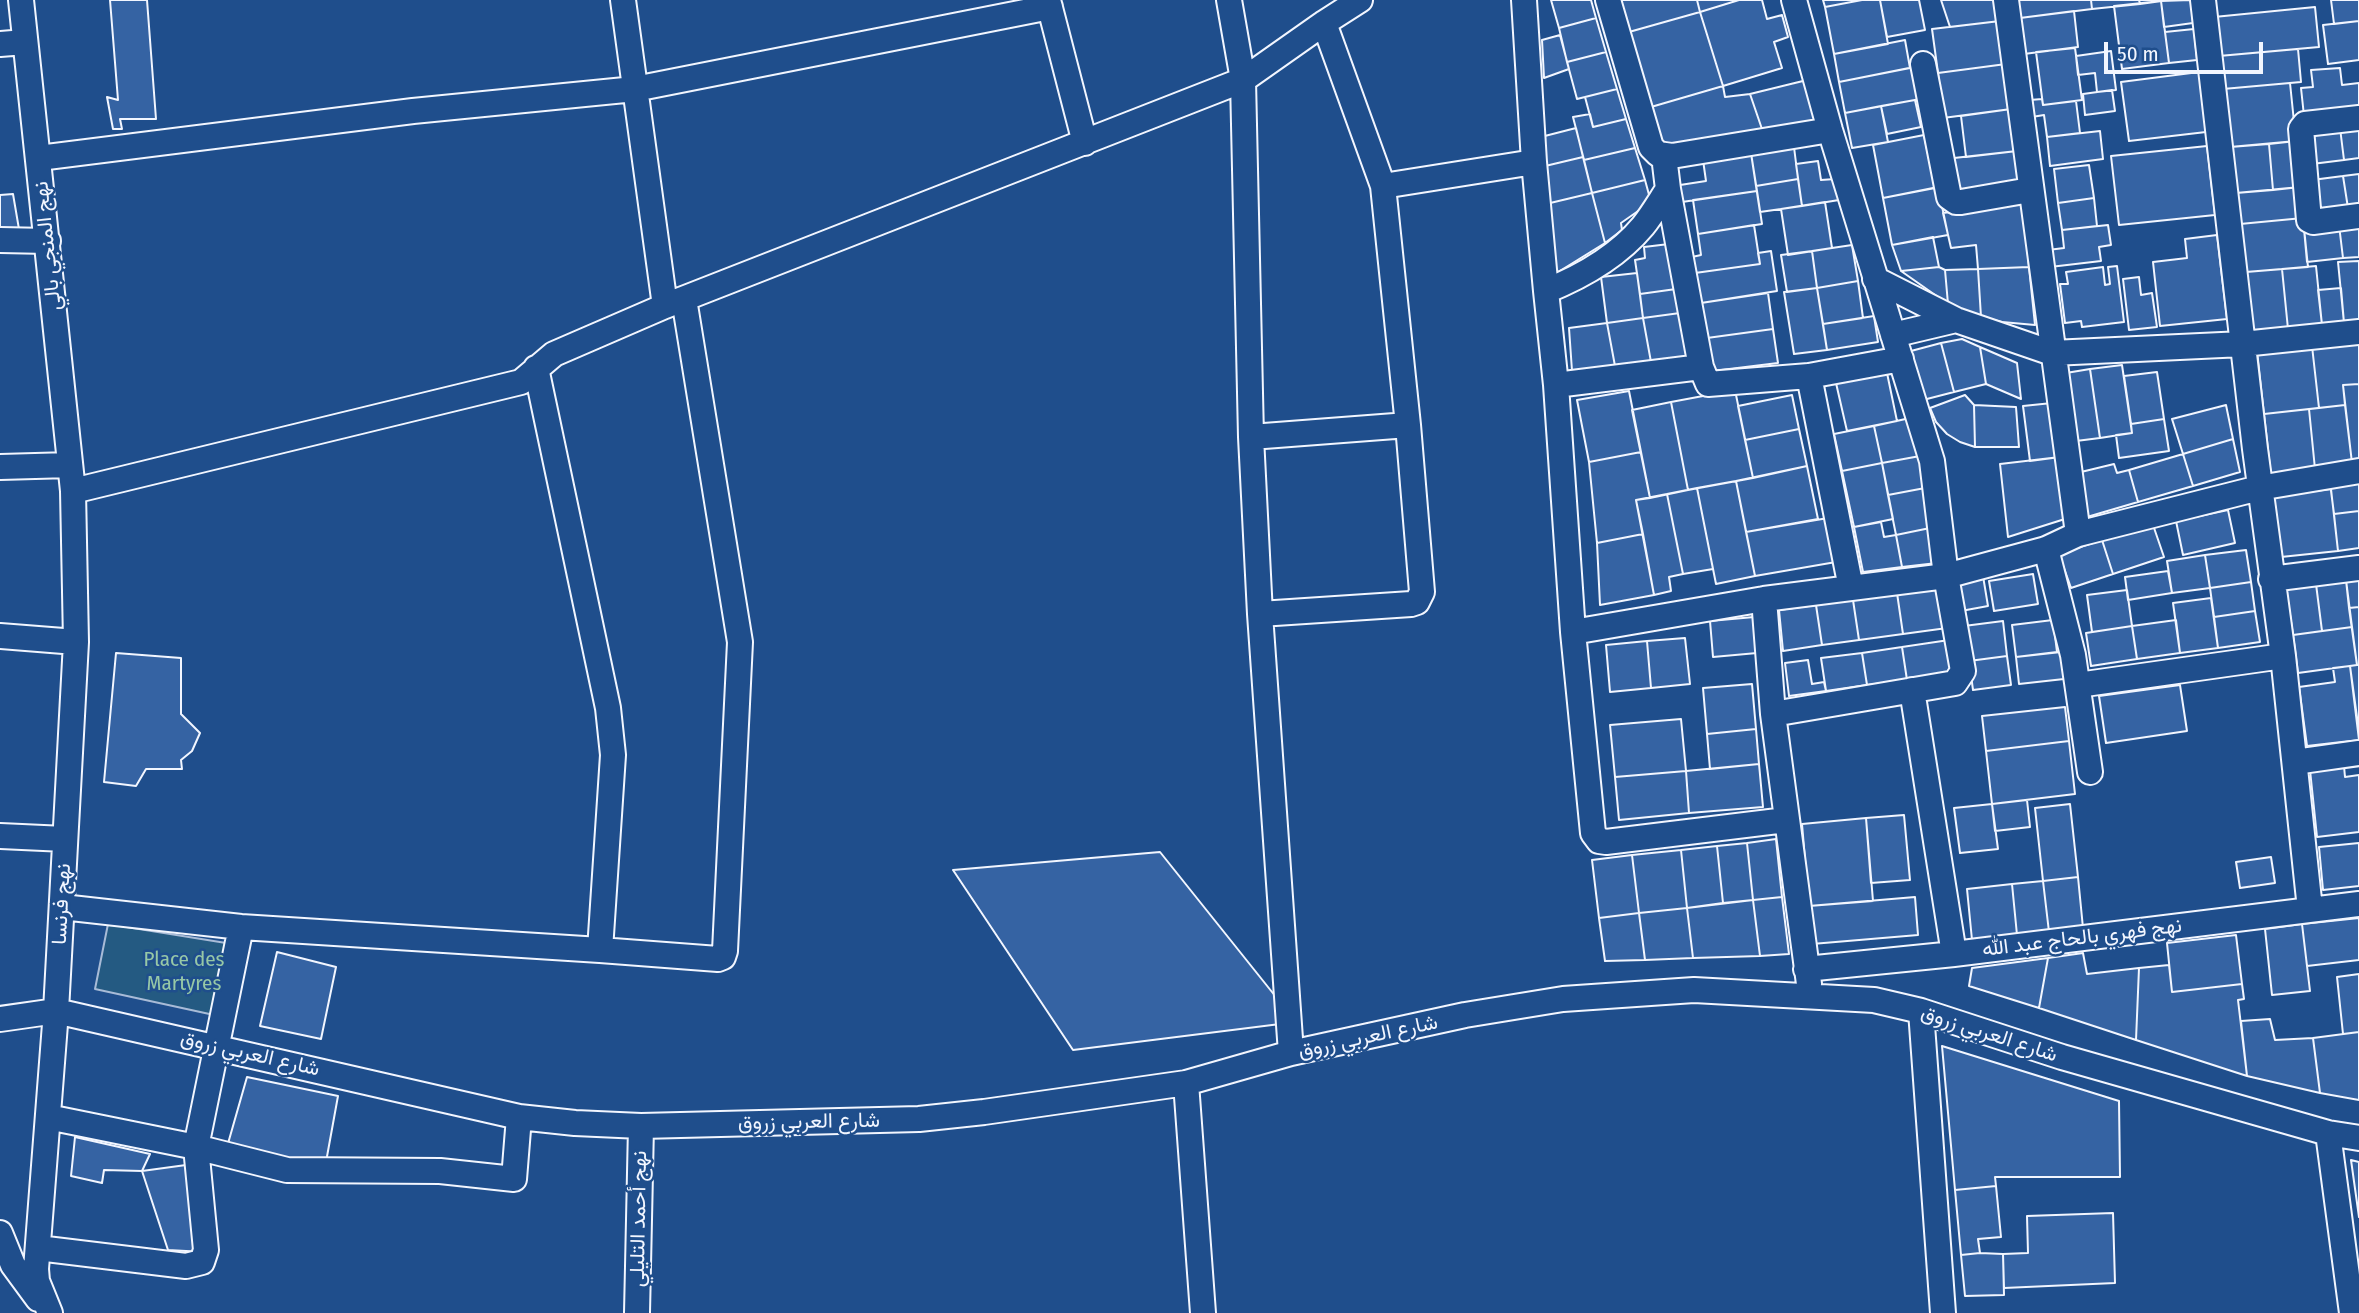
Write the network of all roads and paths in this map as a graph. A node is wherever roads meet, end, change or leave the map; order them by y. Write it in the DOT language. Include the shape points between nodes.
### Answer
graph roads {
  1 [pos="21,0"];
  2 [pos="623,0"];
  3 [pos="1229,0"];
  4 [pos="1360,0"];
  5 [pos="1524,0"];
  6 [pos="1608,0"];
  7 [pos="1794,0"];
  8 [pos="2006,0"];
  9 [pos="2203,0"];
  10 [pos="1049,4"];
  11 [pos="1324,23"];
  12 [pos="25,42"];
  13 [pos="0,44"];
  14 [pos="1923,64"];
  15 [pos="1243,80"];
  16 [pos="635,89"];
  17 [pos="2359,118"];
  18 [pos="1830,130"];
  19 [pos="1085,143"];
  20 [pos="1664,156"];
  21 [pos="38,158"];
  22 [pos="1534,162"];
  23 [pos="1383,186"];
  24 [pos="1668,189"];
  25 [pos="2031,190"];
  26 [pos="2359,216"];
  27 [pos="0,240"];
  28 [pos="48,241"];
  29 [pos="1875,279"];
  30 [pos="1546,291"];
  31 [pos="675,302"];
  32 [pos="1956,320"];
  33 [pos="2359,332"];
  34 [pos="1893,335"];
  35 [pos="2243,344"];
  36 [pos="2052,353"];
  37 [pos="1901,359"];
  38 [pos="1701,367"];
  39 [pos="536,368"];
  40 [pos="1809,376"];
  41 [pos="1556,385"];
  42 [pos="1408,425"];
  43 [pos="1251,437"];
  44 [pos="70,465"];
  45 [pos="0,467"];
  46 [pos="2359,471"];
  47 [pos="2259,488"];
  48 [pos="73,491"];
  49 [pos="2078,534"];
  50 [pos="2046,549"];
  51 [pos="2359,568"];
  52 [pos="1946,576"];
  53 [pos="2271,579"];
  54 [pos="1851,588"];
  55 [pos="1764,599"];
  56 [pos="1261,614"];
  57 [pos="1573,632"];
  58 [pos="0,636"];
  59 [pos="76,642"];
  60 [pos="2283,656"];
  61 [pos="2078,685"];
  62 [pos="1912,690"];
  63 [pos="1773,714"];
  64 [pos="2359,753"];
  65 [pos="2295,762"];
  66 [pos="2090,772"];
  67 [pos="1786,820"];
  68 [pos="0,836"];
  69 [pos="65,839"];
  70 [pos="2359,904"];
  71 [pos="62,907"];
  72 [pos="2310,909"];
  73 [pos="241,927"];
  74 [pos="600,950"];
  75 [pos="1954,954"];
  76 [pos="1806,969"];
  77 [pos="1811,996"];
  78 [pos="56,1011"];
  79 [pos="1922,1011"];
  80 [pos="0,1019"];
  81 [pos="216,1047"];
  82 [pos="1291,1054"];
  83 [pos="1186,1083"];
  84 [pos="48,1117"];
  85 [pos="519,1117"];
  86 [pos="641,1126"];
  87 [pos="2328,1133"];
  88 [pos="2359,1139"];
  89 [pos="196,1147"];
  90 [pos="0,1233"];
  91 [pos="38,1248"];
  92 [pos="49,1313"];
  93 [pos="637,1313"];
  94 [pos="1203,1313"];
  95 [pos="1943,1313"];
  96 [pos="2352,1313"];
  1 -- 12 [label="street, نهج المنجي بالي"];
  2 -- 16 [label="street"];
  3 -- 15 [label="street"];
  4 -- 11 [label="street"];
  5 -- 22 [label="street"];
  6 -- 20 [label="street" via="1651,147"];
  7 -- 18 [label="street"];
  8 -- 25 [label="street"];
  9 -- 35 [label="street"];
  10 -- 16 [label="street"];
  10 -- 19 [label="street"];
  11 -- 15 [label="street"];
  11 -- 23 [label="street"];
  12 -- 13 [label="street"];
  12 -- 21 [label="street, نهج المنجي بالي"];
  14 -- 25 [label="street" via="1951,199 1961,202"];
  15 -- 19 [label="street"];
  15 -- 43 [label="street"];
  16 -- 21 [label="street" via="413,111"];
  16 -- 31 [label="street"];
  17 -- 26 [label="street" via="2305,124 2301,129 2309,220"];
  18 -- 20 [label="street"];
  18 -- 29 [label="street"];
  19 -- 31 [label="street"];
  20 -- 24 [label="street"];
  21 -- 28 [label="street, نهج المنجي بالي"];
  22 -- 23 [label="street"];
  22 -- 30 [label="street"];
  23 -- 42 [label="street"];
  24 -- 30 [label="street" via="1642,227 1607,258"];
  24 -- 38 [label="street"];
  25 -- 36 [label="street"];
  27 -- 28 [label="street"];
  28 -- 44 [label="street, نهج المنجي بالي"];
  29 -- 32 [label="street"];
  29 -- 34 [label="street"];
  30 -- 41 [label="street"];
  31 -- 39 [label="street" via="554,354"];
  31 -- 74 [label="street" via="740,642 725,951 718,959"];
  32 -- 34 [label="street"];
  32 -- 36 [label="street"];
  33 -- 35 [label="street"];
  34 -- 37 [label="street"];
  35 -- 36 [label="street"];
  35 -- 47 [label="street"];
  36 -- 49 [label="street"];
  37 -- 40 [label="street"];
  37 -- 52 [label="street" via="1933,461"];
  38 -- 40 [label="street" via="1709,384"];
  38 -- 41 [label="street"];
  39 -- 48 [label="street" via="521,382"];
  39 -- 74 [label="street" via="611,732"];
  40 -- 54 [label="street"];
  41 -- 57 [label="street"];
  42 -- 43 [label="street"];
  42 -- 56 [label="street" via="1420,598 1411,604"];
  43 -- 56 [label="street"];
  44 -- 45 [label="street"];
  44 -- 48 [label="street, نهج المنجي بالي"];
  46 -- 47 [label="street"];
  47 -- 49 [label="street"];
  47 -- 53 [label="street"];
  48 -- 59 [label="street, نهج فرنسا"];
  49 -- 50 [label="street"];
  50 -- 52 [label="street"];
  50 -- 61 [label="street"];
  51 -- 53 [label="street"];
  52 -- 54 [label="street"];
  52 -- 62 [label="street" via="1962,676 1955,683"];
  53 -- 60 [label="street"];
  54 -- 55 [label="street"];
  55 -- 57 [label="street"];
  55 -- 63 [label="street"];
  56 -- 82 [label="street"];
  57 -- 67 [label="street" via="1593,833 1599,841"];
  58 -- 59 [label="street"];
  59 -- 69 [label="street, نهج فرنسا"];
  60 -- 61 [label="street"];
  60 -- 65 [label="street"];
  61 -- 66 [label="street"];
  62 -- 63 [label="street"];
  62 -- 75 [label="street"];
  63 -- 67 [label="street"];
  64 -- 65 [label="street"];
  65 -- 72 [label="street"];
  67 -- 76 [label="street"];
  68 -- 69 [label="street"];
  69 -- 71 [label="street, نهج فرنسا"];
  70 -- 72 [label="street, نهج فهري بالحاج عبد الله"];
  71 -- 73 [label="street"];
  71 -- 78 [label="street, نهج فرنسا"];
  72 -- 75 [label="street, نهج فهري بالحاج عبد الله"];
  73 -- 74 [label="street"];
  73 -- 81 [label="street"];
  75 -- 76 [label="street, نهج فهري بالحاج عبد الله"];
  76 -- 77 [label="street"];
  77 -- 79 [label="street, شارع العربي زروق" via="1874,1000"];
  77 -- 82 [label="street, شارع العربي زروق" via="1694,990 1563,999 1465,1015"];
  78 -- 80 [label="street"];
  78 -- 81 [label="street, شارع العربي زروق"];
  78 -- 84 [label="street, نهج فرنسا"];
  79 -- 87 [label="street, شارع العربي زروق" via="2062,1057"];
  79 -- 95 [label="street"];
  81 -- 85 [label="street, شارع العربي زروق"];
  81 -- 89 [label="street"];
  82 -- 83 [label="street, شارع العربي زروق"];
  83 -- 86 [label="street, شارع العربي زروق" via="919,1119"];
  83 -- 94 [label="street"];
  84 -- 89 [label="street"];
  84 -- 91 [label="street, نهج فرنسا"];
  85 -- 86 [label="street, شارع العربي زروق"];
  85 -- 89 [label="street" via="514,1179 440,1171 287,1170"];
  86 -- 93 [label="street, نهج أحمد التليلي"];
  87 -- 88 [label="street, شارع العربي زروق"];
  87 -- 96 [label="street"];
  89 -- 91 [label="street" via="206,1250 202,1262 186,1266"];
  90 -- 92 [label="street" via="13,1265"];
  91 -- 92 [label="street, نهج فرنسا" via="37,1281"];
}
